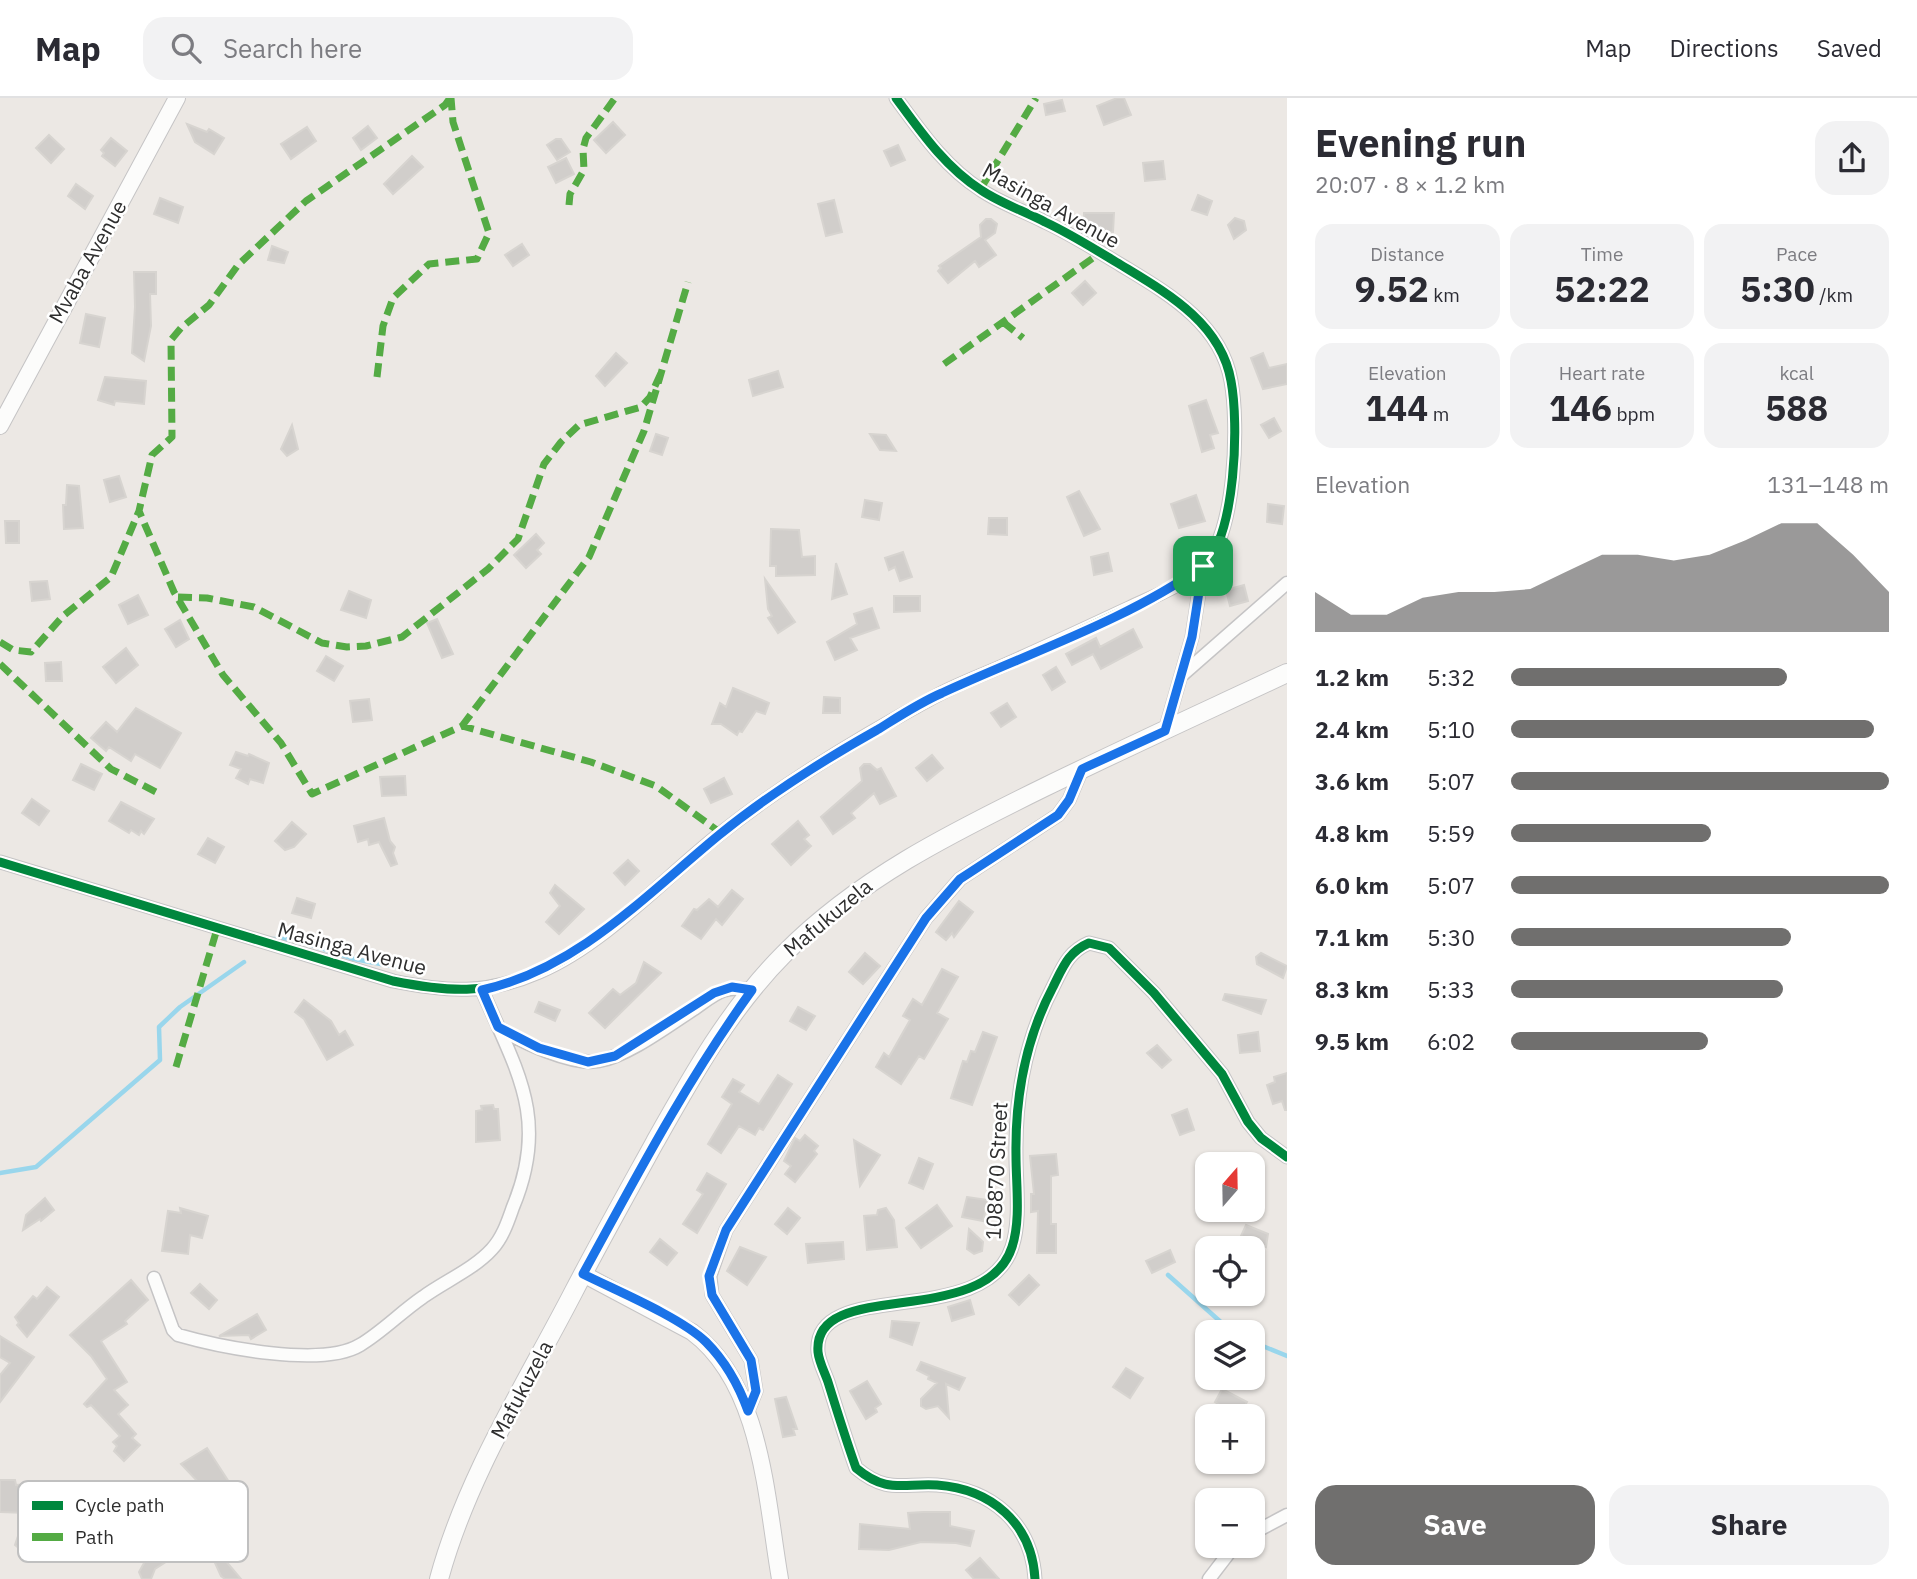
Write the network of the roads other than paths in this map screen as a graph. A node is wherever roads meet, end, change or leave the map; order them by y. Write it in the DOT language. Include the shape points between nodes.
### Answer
graph roads {
  1 [pos="177,98"];
  2 [pos="896,98"];
  3 [pos="0,426"];
  4 [pos="1203,566"];
  5 [pos="1287,583"];
  6 [pos="1287,673"];
  7 [pos="1181,676"];
  8 [pos="1165,731"];
  9 [pos="1082,769"];
  10 [pos="0,862"];
  11 [pos="482,990"];
  12 [pos="752,990"];
  13 [pos="498,1027"];
  14 [pos="1287,1157"];
  15 [pos="583,1274"];
  16 [pos="154,1278"];
  17 [pos="748,1411"];
  18 [pos="1287,1515"];
  19 [pos="1265,1526"];
  20 [pos="1225,1558"];
  21 [pos="439,1579"];
  22 [pos="780,1579"];
  23 [pos="1035,1579"];
  24 [pos="1209,1579"];
  1 -- 3 [label="street, Mvaba Avenue"];
  2 -- 4 [label="street, Masinga Avenue" via="948,165 980,190 1048,223 1165,291 1216,341 1231,379 1235,454 1225,518"];
  4 -- 7 [label="street"];
  4 -- 11 [label="street, Masinga Avenue" via="1163,592 938,694 811,768 721,833 586,944 544,970"];
  5 -- 7 [label="street"];
  6 -- 8 [label="main road, Mafukuzela"];
  7 -- 8 [label="street"];
  8 -- 9 [label="main road, Mafukuzela"];
  9 -- 12 [label="main road, Mafukuzela" via="962,827 874,879 814,925"];
  9 -- 17 [label="street" via="1058,815 960,879 926,918 726,1230 709,1276 712,1295 751,1360 756,1391"];
  10 -- 11 [label="street, Masinga Avenue" via="349,969 435,989"];
  11 -- 13 [label="street"];
  12 -- 13 [label="street" via="732,987 714,993 646,1039 599,1061 539,1048"];
  12 -- 15 [label="main road, Mafukuzela" via="679,1099"];
  13 -- 16 [label="street" via="527,1096 529,1154 501,1237 470,1267 358,1346 338,1354 312,1356 178,1335"];
  14 -- 23 [label="street, 108870 Street" via="1248,1122 1222,1074 1154,993 1109,948 1089,943 1068,957 1042,1007 1026,1056 1015,1124 1016,1218 1006,1261 973,1288 851,1311 832,1320 823,1331 818,1352 856,1468 891,1487 967,1489 999,1505 1026,1541"];
  15 -- 17 [label="street" via="705,1342 732,1377"];
  15 -- 21 [label="main road, Mafukuzela" via="477,1477"];
  17 -- 22 [label="street"];
  18 -- 19 [label="street"];
  20 -- 24 [label="street"];
}
